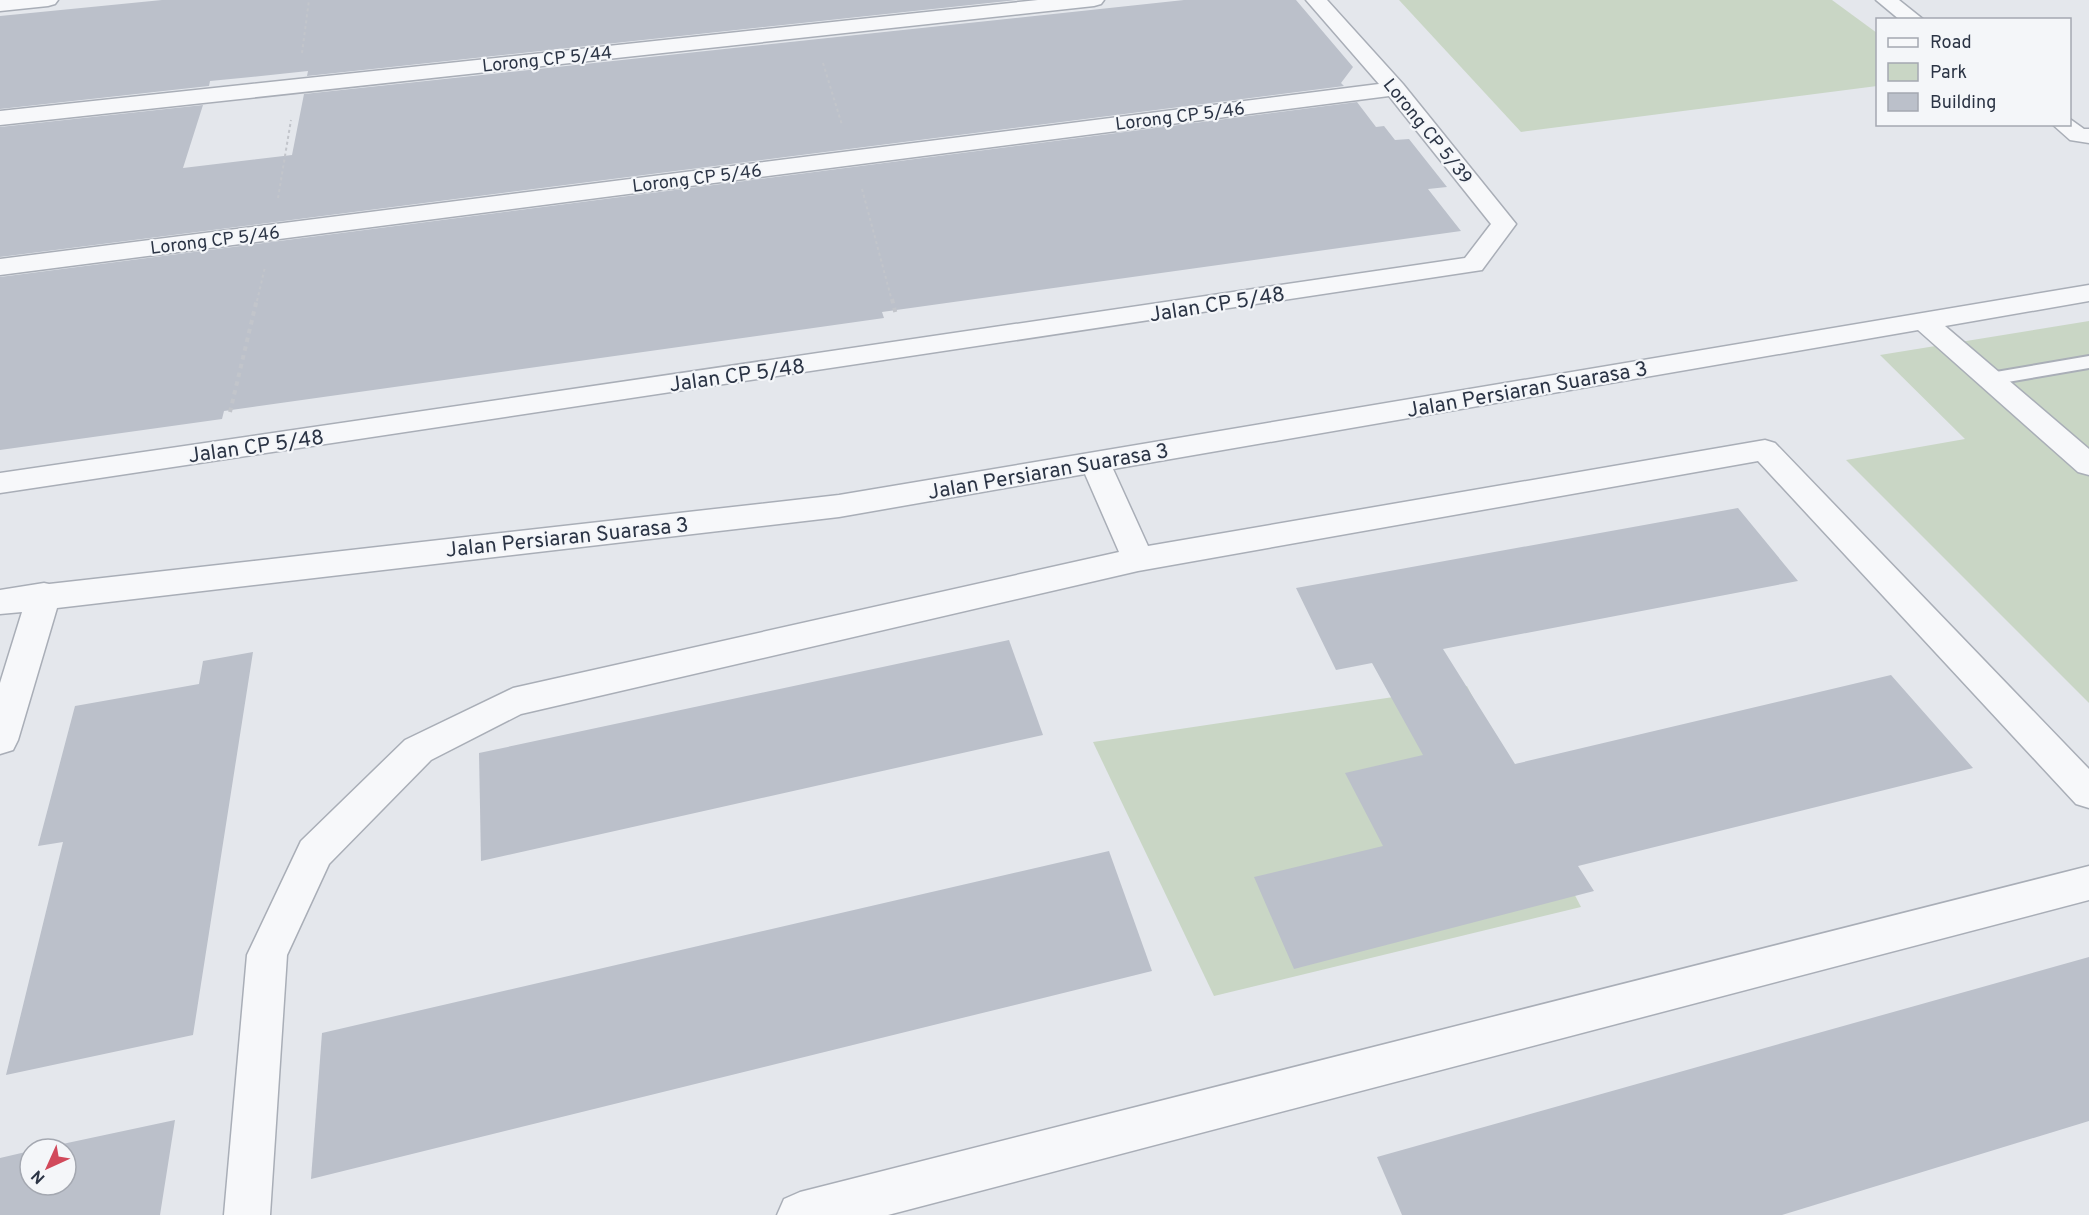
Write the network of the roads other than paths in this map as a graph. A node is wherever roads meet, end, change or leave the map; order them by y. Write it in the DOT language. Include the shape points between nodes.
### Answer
graph roads {
  1 [pos="48,0"];
  2 [pos="1094,0"];
  3 [pos="1316,0"];
  4 [pos="1886,0"];
  5 [pos="0,4"];
  6 [pos="1911,18"];
  7 [pos="1395,89"];
  8 [pos="0,118"];
  9 [pos="2066,126"];
  10 [pos="2089,136"];
  11 [pos="1473,265"];
  12 [pos="0,267"];
  13 [pos="2089,293"];
  14 [pos="1923,321"];
  15 [pos="2089,362"];
  16 [pos="1990,379"];
  17 [pos="1096,464"];
  18 [pos="2089,465"];
  19 [pos="0,483"];
  20 [pos="1138,559"];
  21 [pos="44,595"];
  22 [pos="0,602"];
  23 [pos="0,740"];
  24 [pos="2089,793"];
  25 [pos="2089,883"];
  26 [pos="248,1215"];
  27 [pos="800,1215"];
  1 -- 5 [label="street"];
  2 -- 8 [label="street, Lorong CP 5/44"];
  3 -- 7 [label="street, Lorong CP 5/39"];
  4 -- 6 [label="street"];
  7 -- 11 [label="street, Lorong CP 5/39" via="1504,224"];
  7 -- 12 [label="street, Lorong CP 5/46"];
  9 -- 10 [label="street" via="2078,135"];
  11 -- 19 [label="street, Jalan CP 5/48"];
  13 -- 14 [label="street, Jalan Persiaran Suarasa 3"];
  14 -- 16 [label="street"];
  14 -- 17 [label="street, Jalan Persiaran Suarasa 3"];
  15 -- 16 [label="lane"];
  16 -- 18 [label="street"];
  17 -- 20 [label="street"];
  17 -- 21 [label="street, Jalan Persiaran Suarasa 3" via="839,506"];
  20 -- 24 [label="street" via="1765,450"];
  20 -- 26 [label="street" via="513,702 418,750 315,853 267,955"];
  21 -- 22 [label="street, Jalan Persiaran Suarasa 3"];
  21 -- 23 [label="street"];
  25 -- 27 [label="street"];
}
